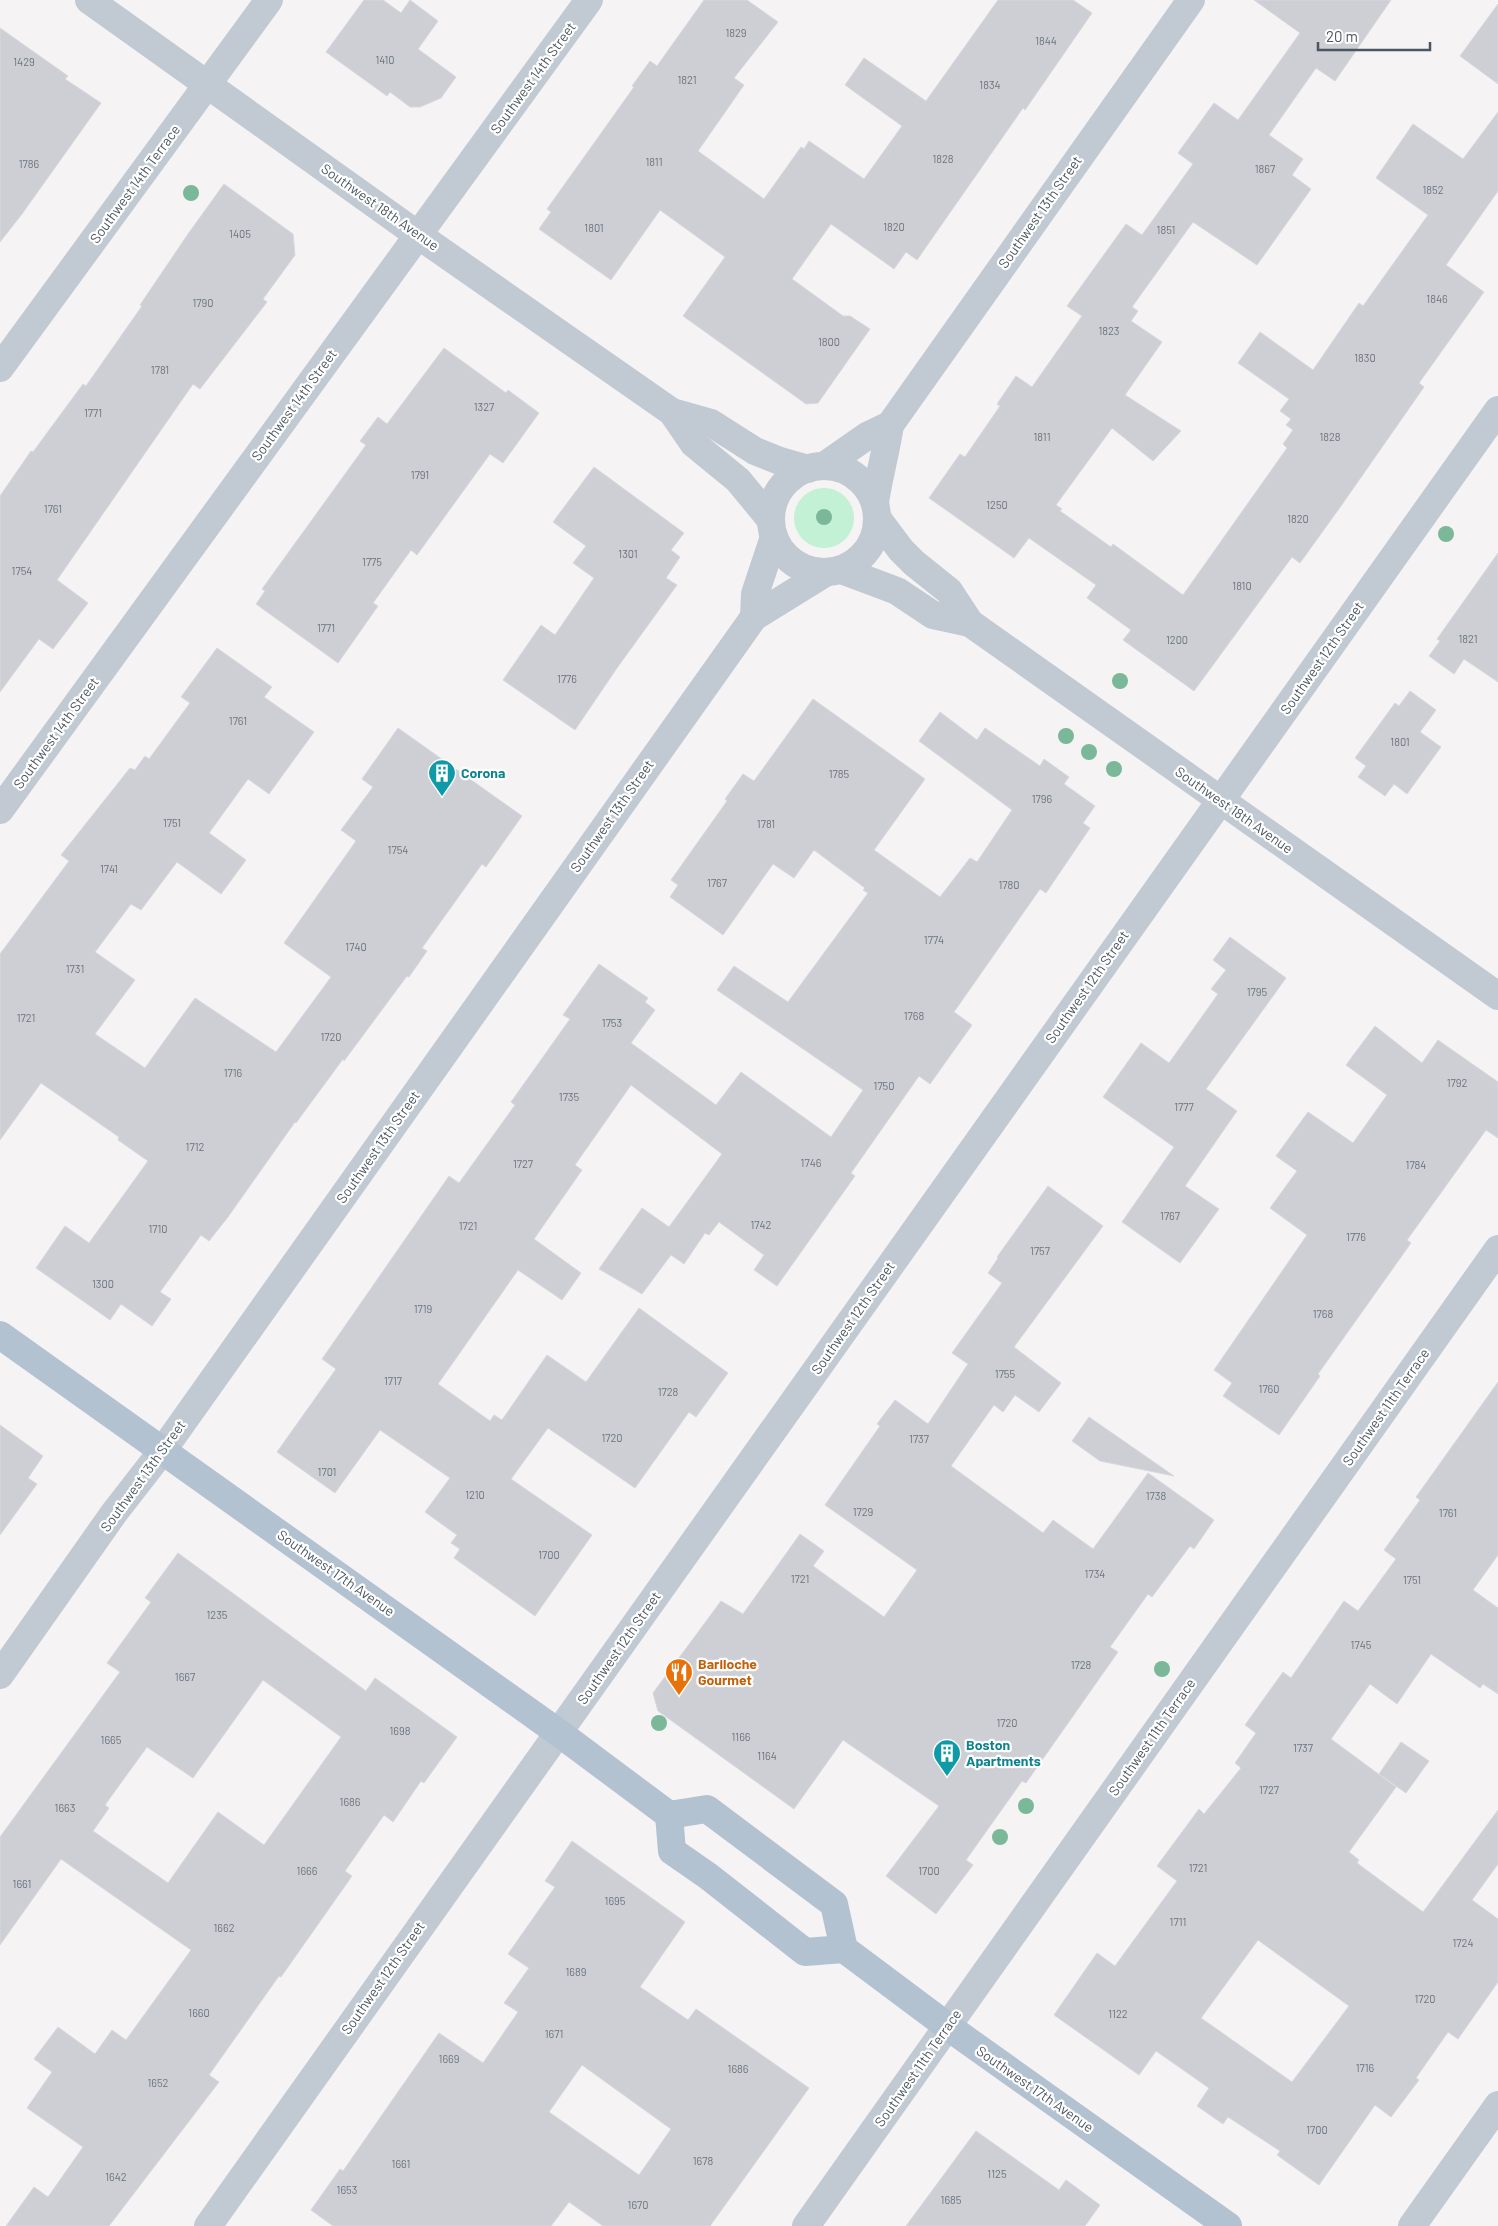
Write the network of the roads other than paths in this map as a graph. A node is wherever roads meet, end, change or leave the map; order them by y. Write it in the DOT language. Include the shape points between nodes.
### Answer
graph roads {
  1 [pos="89,0"];
  2 [pos="269,0"];
  3 [pos="589,0"];
  4 [pos="1191,0"];
  5 [pos="207,84"];
  6 [pos="418,235"];
  7 [pos="0,368"];
  8 [pos="1498,410"];
  9 [pos="672,412"];
  10 [pos="890,425"];
  11 [pos="816,467"];
  12 [pos="876,510"];
  13 [pos="772,528"];
  14 [pos="833,571"];
  15 [pos="754,617"];
  16 [pos="970,623"];
  17 [pos="1220,800"];
  18 [pos="0,810"];
  19 [pos="1498,996"];
  20 [pos="1498,1249"];
  21 [pos="0,1335"];
  22 [pos="163,1450"];
  23 [pos="0,1675"];
  24 [pos="559,1733"];
  25 [pos="669,1815"];
  26 [pos="844,1949"];
  27 [pos="947,2026"];
  28 [pos="1498,2104"];
  29 [pos="208,2226"];
  30 [pos="806,2226"];
  31 [pos="1228,2226"];
  32 [pos="1412,2226"];
  1 -- 5 [label="street, Southwest 18th Avenue"];
  2 -- 5 [label="street, Southwest 14th Terrace"];
  3 -- 6 [label="street, Southwest 14th Street"];
  4 -- 10 [label="street, Southwest 13th Street"];
  5 -- 6 [label="street, Southwest 18th Avenue"];
  5 -- 7 [label="street, Southwest 14th Terrace"];
  6 -- 9 [label="street, Southwest 18th Avenue"];
  6 -- 18 [label="street, Southwest 14th Street"];
  8 -- 17 [label="street, Southwest 12th Street"];
  9 -- 11 [label="street, Southwest 18th Avenue" via="711,422 755,451 780,461"];
  9 -- 13 [label="street, Southwest 18th Avenue" via="694,444 738,480"];
  10 -- 11 [label="street, Southwest 13th Street"];
  10 -- 12 [label="street, Southwest 13th Street" via="880,470"];
  11 -- 12 [label="street" via="840,469 855,476 867,487"];
  11 -- 13 [label="street" via="792,477 780,488 774,504"];
  12 -- 14 [label="street" via="875,535 867,550 856,562"];
  12 -- 16 [label="street, Southwest 18th Avenue" via="908,556 949,591"];
  13 -- 14 [label="street" via="781,551 793,563 808,570"];
  13 -- 15 [label="street" via="755,594"];
  14 -- 15 [label="street, Southwest 13th Street"];
  14 -- 16 [label="street, Southwest 18th Avenue" via="897,591 933,615"];
  15 -- 22 [label="street, Southwest 13th Street"];
  16 -- 17 [label="street, Southwest 18th Avenue"];
  17 -- 19 [label="street, Southwest 18th Avenue"];
  17 -- 24 [label="street, Southwest 12th Street"];
  20 -- 27 [label="street, Southwest 11th Terrace"];
  21 -- 22 [label="main road, Southwest 17th Avenue"];
  22 -- 23 [label="street, Southwest 13th Street" via="114,1513"];
  22 -- 24 [label="main road, Southwest 17th Avenue"];
  24 -- 25 [label="main road, Southwest 17th Avenue"];
  24 -- 29 [label="street, Southwest 12th Street"];
  25 -- 26 [label="main road" via="672,1851 805,1952"];
  25 -- 26 [label="main road" via="707,1809 834,1904"];
  26 -- 27 [label="main road, Southwest 17th Avenue"];
  27 -- 30 [label="street, Southwest 11th Terrace"];
  27 -- 31 [label="main road, Southwest 17th Avenue"];
  28 -- 32 [label="street"];
}
